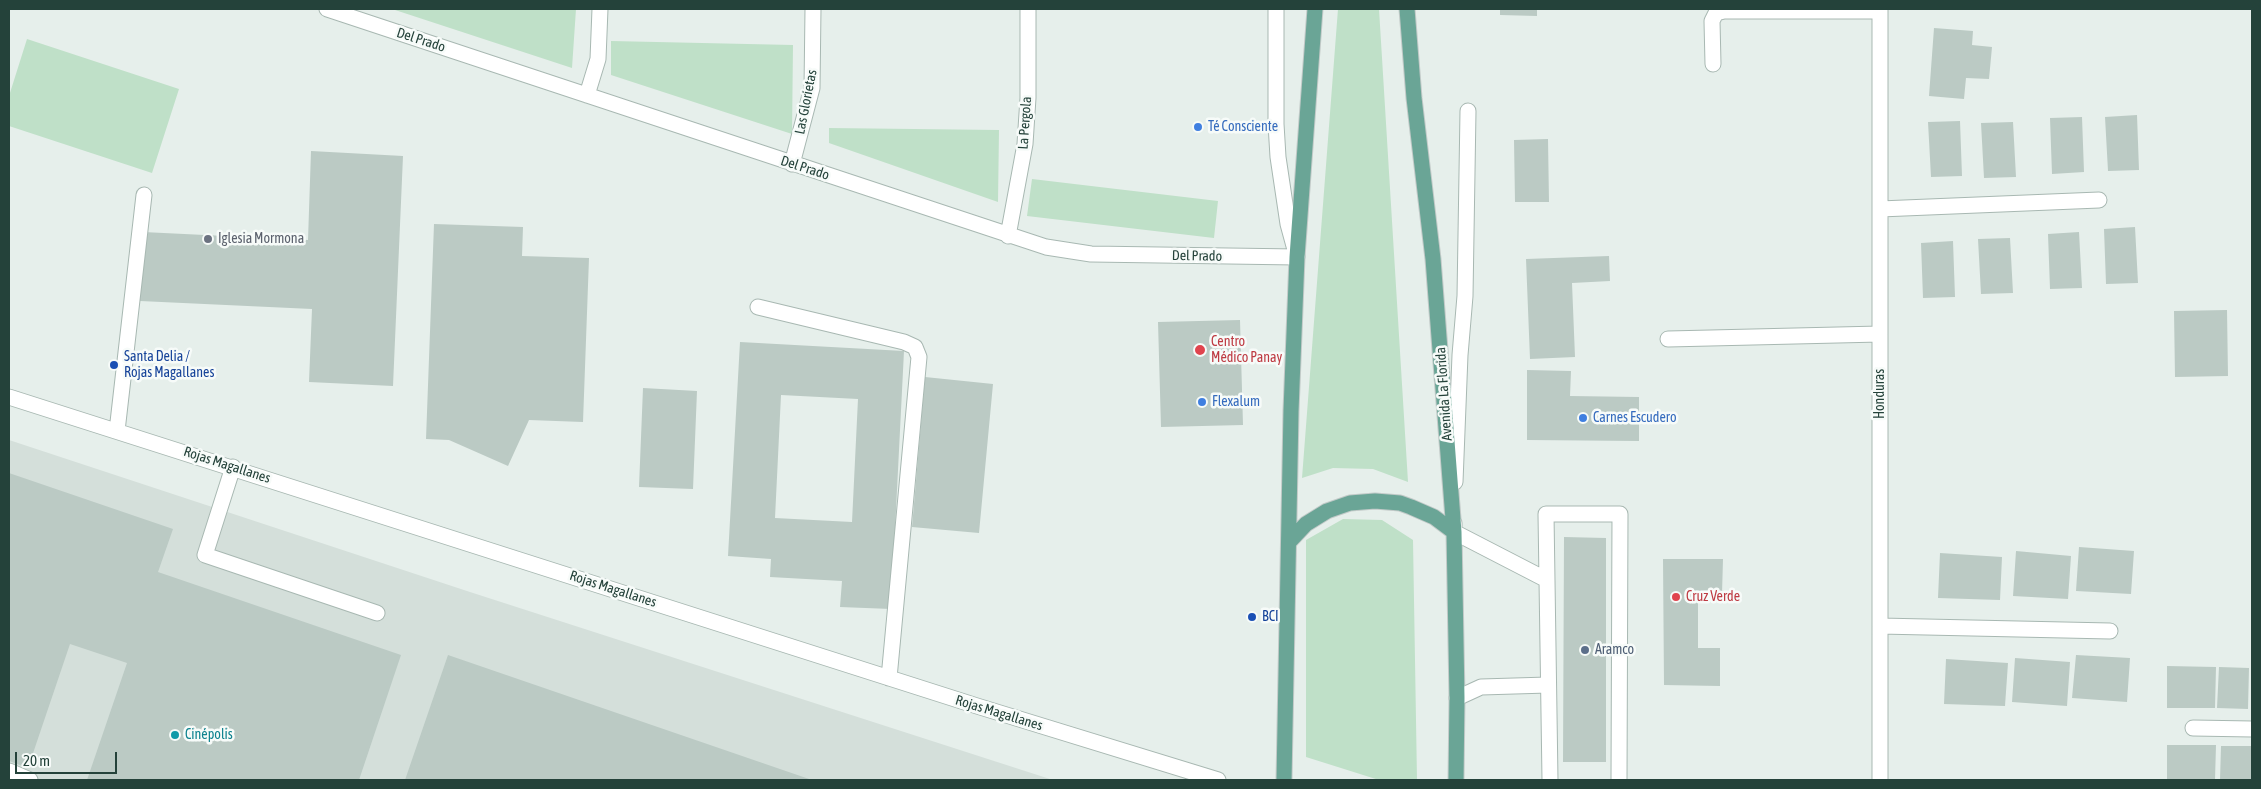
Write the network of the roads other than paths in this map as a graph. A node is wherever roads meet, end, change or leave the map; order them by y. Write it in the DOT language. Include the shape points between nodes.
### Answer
graph roads {
  1 [pos="327,9"];
  2 [pos="600,9"];
  3 [pos="813,9"];
  4 [pos="1028,9"];
  5 [pos="1276,9"];
  6 [pos="1316,9"];
  7 [pos="1407,9"];
  8 [pos="1880,10"];
  9 [pos="1713,64"];
  10 [pos="587,95"];
  11 [pos="1468,112"];
  12 [pos="792,164"];
  13 [pos="144,195"];
  14 [pos="2099,200"];
  15 [pos="1880,209"];
  16 [pos="1008,236"];
  17 [pos="1296,258"];
  18 [pos="758,307"];
  19 [pos="1880,334"];
  20 [pos="1668,339"];
  21 [pos="9,396"];
  22 [pos="117,431"];
  23 [pos="233,467"];
  24 [pos="1454,532"];
  25 [pos="1289,542"];
  26 [pos="1547,580"];
  27 [pos="377,613"];
  28 [pos="1880,626"];
  29 [pos="2110,631"];
  30 [pos="889,678"];
  31 [pos="1548,685"];
  32 [pos="1457,698"];
  33 [pos="2193,728"];
  34 [pos="2252,729"];
  35 [pos="9,771"];
  36 [pos="26,779"];
  37 [pos="1218,780"];
  38 [pos="1284,780"];
  39 [pos="1456,780"];
  40 [pos="1550,780"];
  41 [pos="1619,780"];
  42 [pos="1880,780"];
  1 -- 10 [label="street, Del Prado"];
  2 -- 10 [label="street" via="598,59"];
  3 -- 12 [label="street, Las Glorietas" via="812,88"];
  4 -- 16 [label="street, La Pergola" via="1025,144"];
  5 -- 17 [label="street" via="1278,156"];
  6 -- 17 [label="main road"];
  7 -- 24 [label="main road, Avenida La Florida" via="1433,259"];
  8 -- 9 [label="street" via="1716,13 1712,21"];
  8 -- 15 [label="street, Honduras"];
  10 -- 12 [label="street, Del Prado"];
  11 -- 24 [label="street" via="1465,287"];
  12 -- 16 [label="street, Del Prado"];
  13 -- 22 [label="street"];
  14 -- 15 [label="street"];
  15 -- 19 [label="street, Honduras"];
  16 -- 17 [label="street, Del Prado" via="1046,247 1091,254"];
  17 -- 25 [label="main road"];
  18 -- 30 [label="street" via="904,342 915,348 919,357"];
  19 -- 20 [label="street"];
  19 -- 28 [label="street, Honduras"];
  21 -- 22 [label="street, Rojas Magallanes"];
  22 -- 23 [label="street, Rojas Magallanes"];
  23 -- 27 [label="street" via="205,554"];
  23 -- 30 [label="street, Rojas Magallanes"];
  24 -- 25 [label="main road" via="1411,506 1375,500 1350,503 1327,512 1306,524"];
  24 -- 26 [label="street"];
  24 -- 32 [label="main road, Avenida La Florida"];
  25 -- 38 [label="main road"];
  26 -- 31 [label="street"];
  26 -- 41 [label="street" via="1546,514 1620,514"];
  28 -- 29 [label="street"];
  28 -- 42 [label="street, Honduras"];
  30 -- 37 [label="street, Rojas Magallanes"];
  31 -- 32 [label="street" via="1481,687"];
  31 -- 40 [label="street"];
  32 -- 39 [label="main road, Avenida La Florida"];
  33 -- 34 [label="street"];
  35 -- 36 [label="street"];
}
